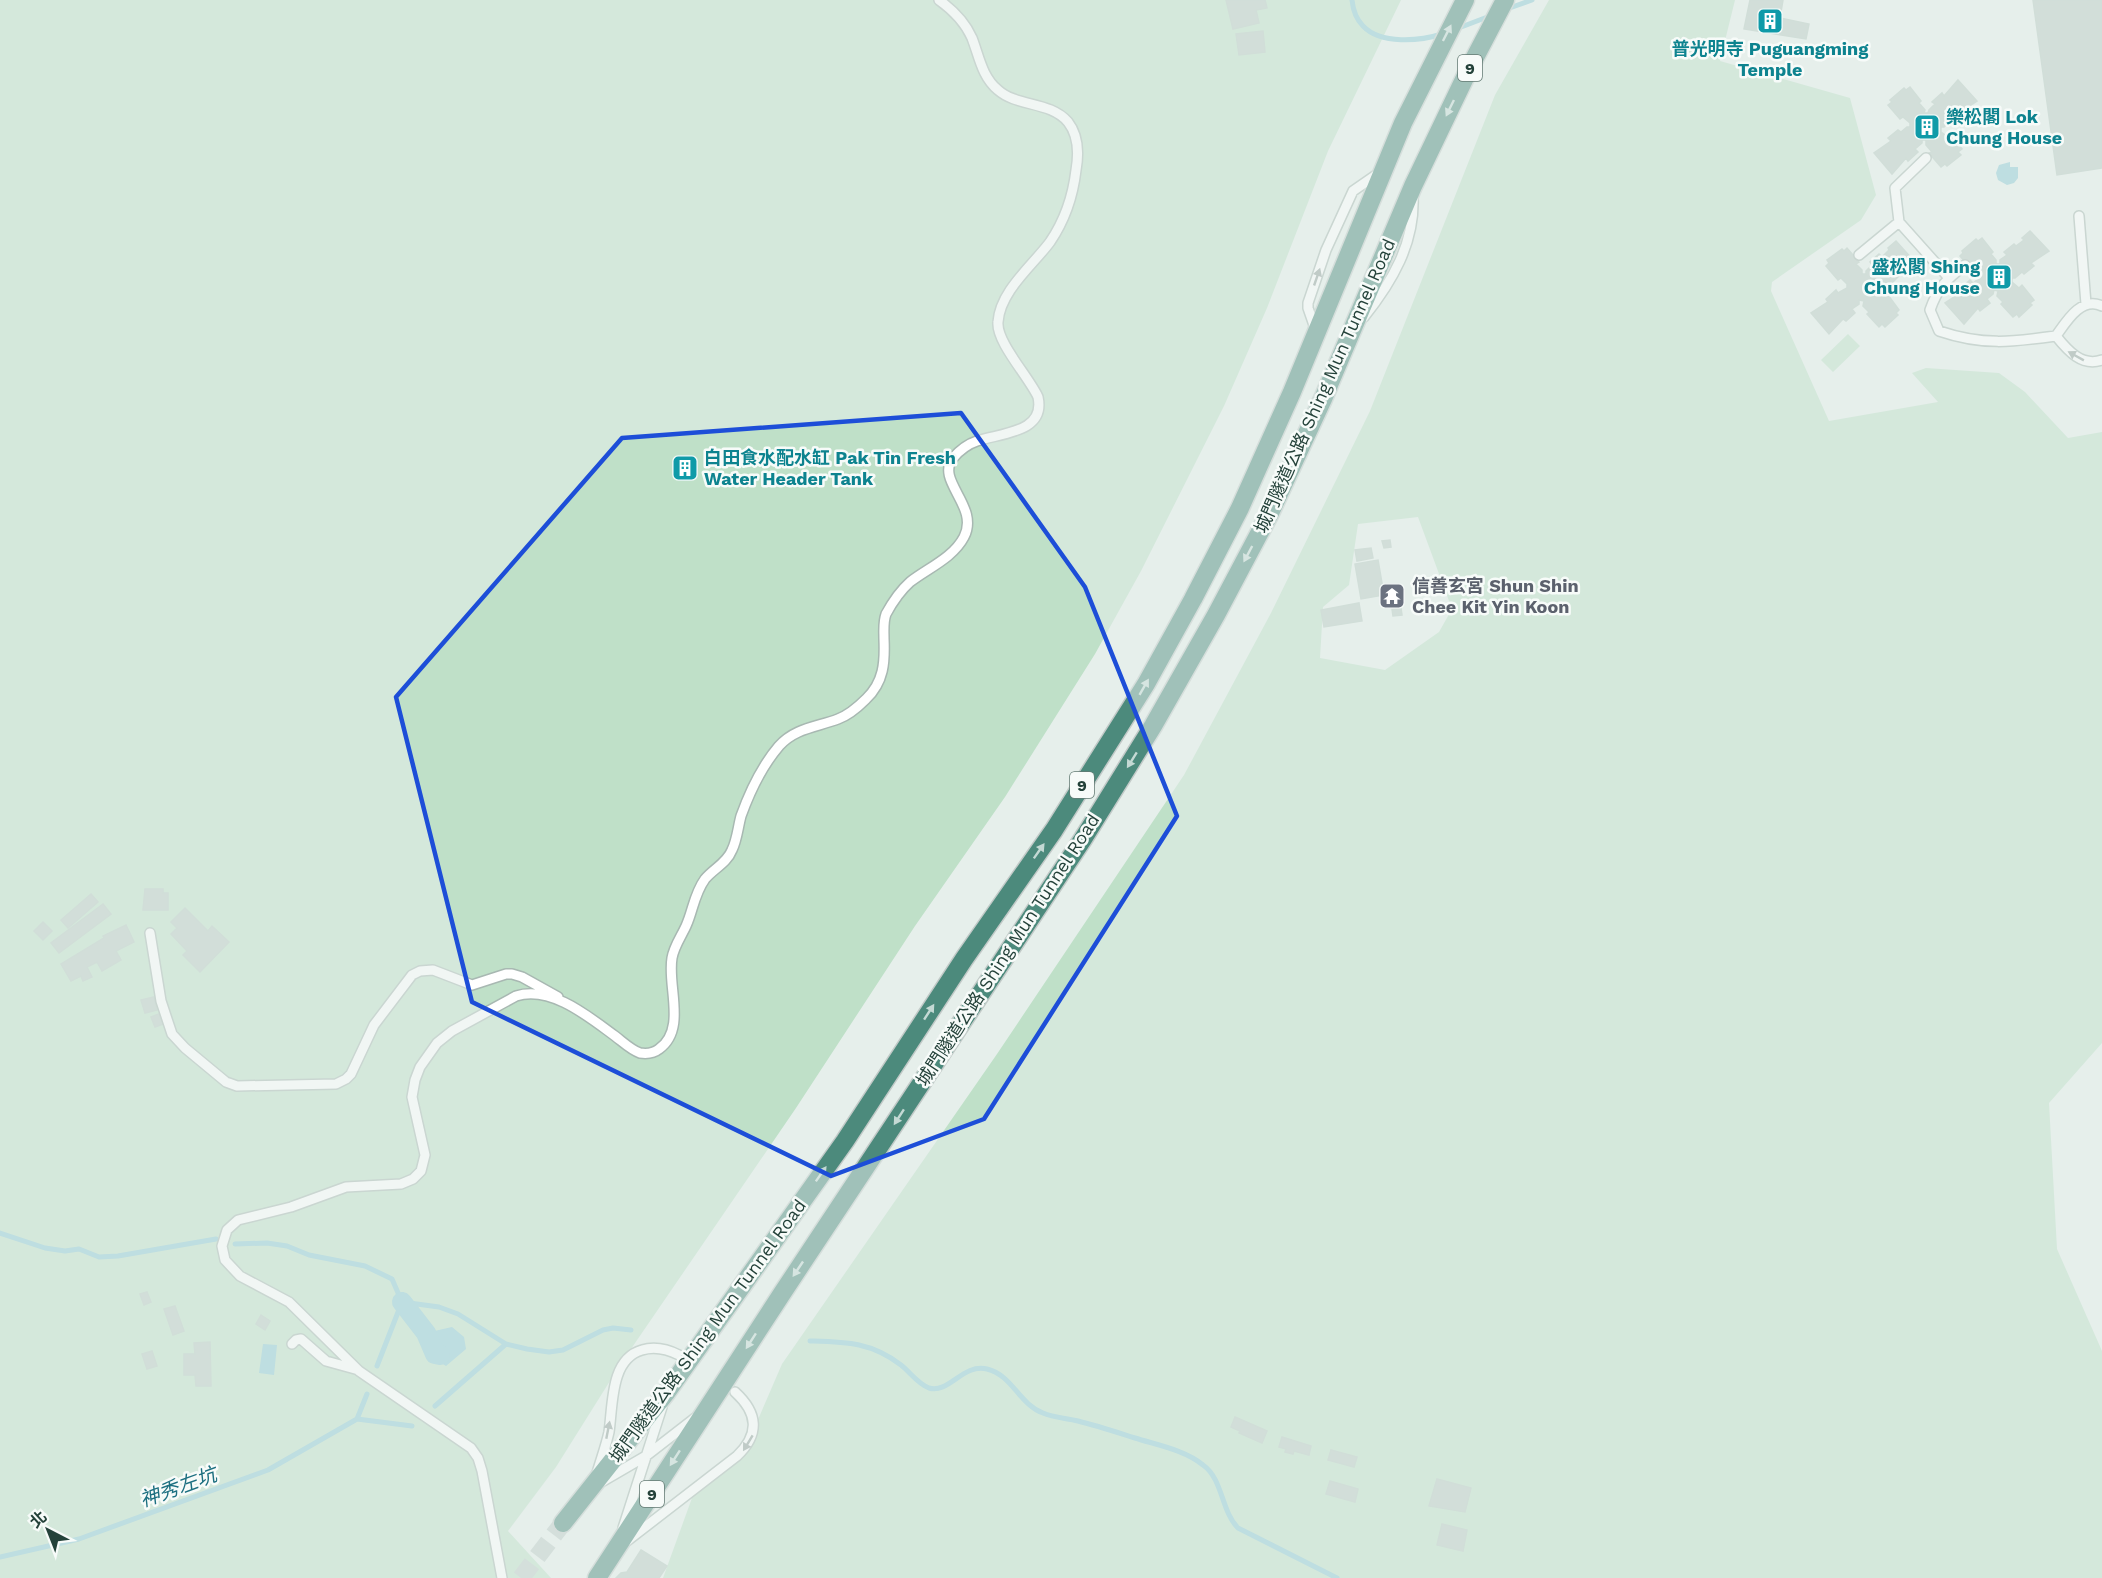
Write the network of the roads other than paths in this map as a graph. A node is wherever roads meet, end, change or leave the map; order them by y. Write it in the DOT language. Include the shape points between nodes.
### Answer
graph roads {
  1 [pos="939,0"];
  2 [pos="1465,0"];
  3 [pos="1505,0"];
  4 [pos="1926,158"];
  5 [pos="2079,216"];
  6 [pos="1899,222"];
  7 [pos="1859,255"];
  8 [pos="1965,265"];
  9 [pos="1949,278"];
  10 [pos="2097,303"];
  11 [pos="2056,336"];
  12 [pos="2102,360"];
  13 [pos="150,933"];
  14 [pos="567,1005"];
  15 [pos="292,1344"];
  16 [pos="679,1355"];
  17 [pos="358,1370"];
  18 [pos="735,1392"];
  19 [pos="666,1393"];
  20 [pos="706,1409"];
  21 [pos="645,1456"];
  22 [pos="593,1487"];
  23 [pos="563,1523"];
  24 [pos="615,1550"];
  25 [pos="502,1578"];
  26 [pos="597,1578"];
  1 -- 14 [label="lane" via="967,29 985,74 997,90 1061,116 1077,138 1076,172 1064,217 1010,292 998,320 1000,335 1038,397 1037,416 1018,430 976,441 953,458 948,473 967,512 965,536 950,554 908,585 888,611 884,668 876,687 844,716 789,736 760,774 743,811 731,854 700,886 674,950 674,1021 664,1045 653,1053 636,1051"];
  19 -- 2 [label="highway, 城門隧道公路 Shing Mun Tunnel Road / 9, one-way" via="845,1141 1120,727 1240,508 1317,333 1402,123"];
  3 -- 20 [label="highway, 城門隧道公路 Shing Mun Tunnel Road / 9, one-way" via="1413,186 1270,513 1216,615 1083,839"];
  4 -- 6 [label="lane" via="1895,188"];
  5 -- 10 [label="lane"];
  6 -- 7 [label="lane"];
  6 -- 9 [label="lane"];
  8 -- 9 [label="lane"];
  9 -- 11 [label="lane" via="1936,292 1930,310 1939,331 1962,339 2004,343"];
  10 -- 11 [label="lane" via="2069,317"];
  12 -- 11 [label="lane, one-way" via="2092,363 2070,354"];
  13 -- 14 [label="lane" via="161,1001 172,1034 226,1083 237,1086 341,1082 354,1069 374,1025 408,979 420,971 433,970 472,986 514,974 553,993"];
  14 -- 17 [label="lane" via="542,995 520,995 465,1022 437,1043 413,1085 414,1110 425,1152 422,1167 413,1179 401,1184 346,1187 291,1207 238,1220 227,1230 222,1252 231,1269 289,1302"];
  15 -- 17 [label="lane" via="301,1339 326,1361"];
  22 -- 16 [label="lane, one-way" via="621,1365 646,1348"];
  17 -- 25 [label="lane" via="473,1452 482,1470"];
  18 -- 24 [label="lane, one-way" via="752,1416 754,1429 747,1446"];
  19 -- 21 [label="lane"];
  19 -- 22 [label="highway, 城門隧道公路 Shing Mun Tunnel Road / 9"];
  20 -- 21 [label="lane"];
  20 -- 24 [label="highway, 城門隧道公路 Shing Mun Tunnel Road / 9, one-way"];
  21 -- 22 [label="lane"];
  21 -- 24 [label="lane"];
  22 -- 23 [label="highway, 城門隧道公路 Shing Mun Tunnel Road / 9"];
  24 -- 26 [label="highway, 城門隧道公路 Shing Mun Tunnel Road / 9"];
}
